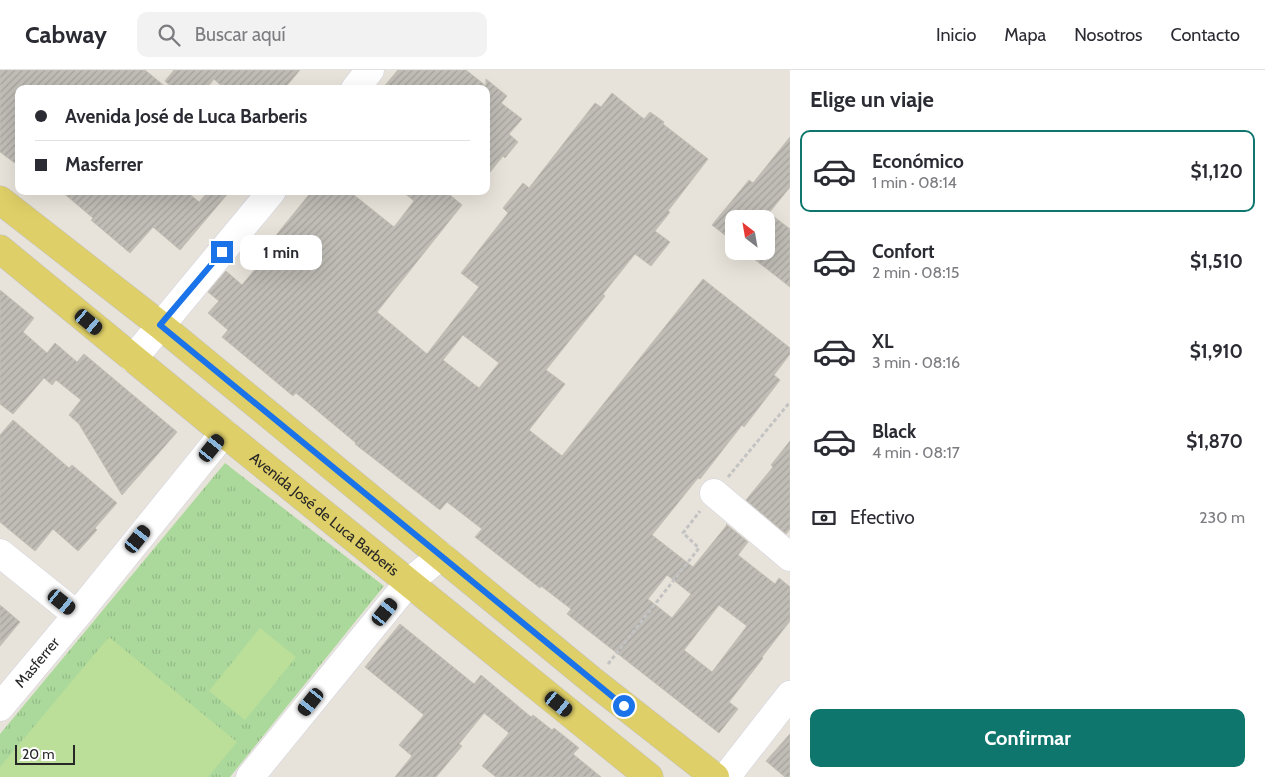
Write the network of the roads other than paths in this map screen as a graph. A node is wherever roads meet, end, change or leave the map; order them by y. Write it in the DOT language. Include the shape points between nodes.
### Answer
graph roads {
  1 [pos="370,70"];
  2 [pos="358,85"];
  3 [pos="269,195"];
  4 [pos="0,200"];
  5 [pos="0,248"];
  6 [pos="160,325"];
  7 [pos="133,359"];
  8 [pos="224,433"];
  9 [pos="714,493"];
  10 [pos="0,552"];
  11 [pos="441,556"];
  12 [pos="790,557"];
  13 [pos="410,582"];
  14 [pos="77,615"];
  15 [pos="790,695"];
  16 [pos="0,707"];
  17 [pos="250,777"];
  18 [pos="649,777"];
  19 [pos="715,777"];
  20 [pos="726,777"];
  1 -- 2 [label="street"];
  3 -- 6 [label="street"];
  4 -- 6 [label="main road"];
  5 -- 7 [label="main road, Avenida José de Luca Barberis"];
  6 -- 7 [label="street"];
  6 -- 11 [label="main road"];
  7 -- 8 [label="main road, Avenida José de Luca Barberis"];
  8 -- 13 [label="main road, Avenida José de Luca Barberis"];
  8 -- 14 [label="street, Masferrer"];
  9 -- 12 [label="street"];
  10 -- 14 [label="street"];
  11 -- 13 [label="street"];
  11 -- 19 [label="main road"];
  13 -- 17 [label="street"];
  13 -- 18 [label="main road, Avenida José de Luca Barberis"];
  14 -- 16 [label="street, Masferrer"];
  15 -- 20 [label="street"];
}
